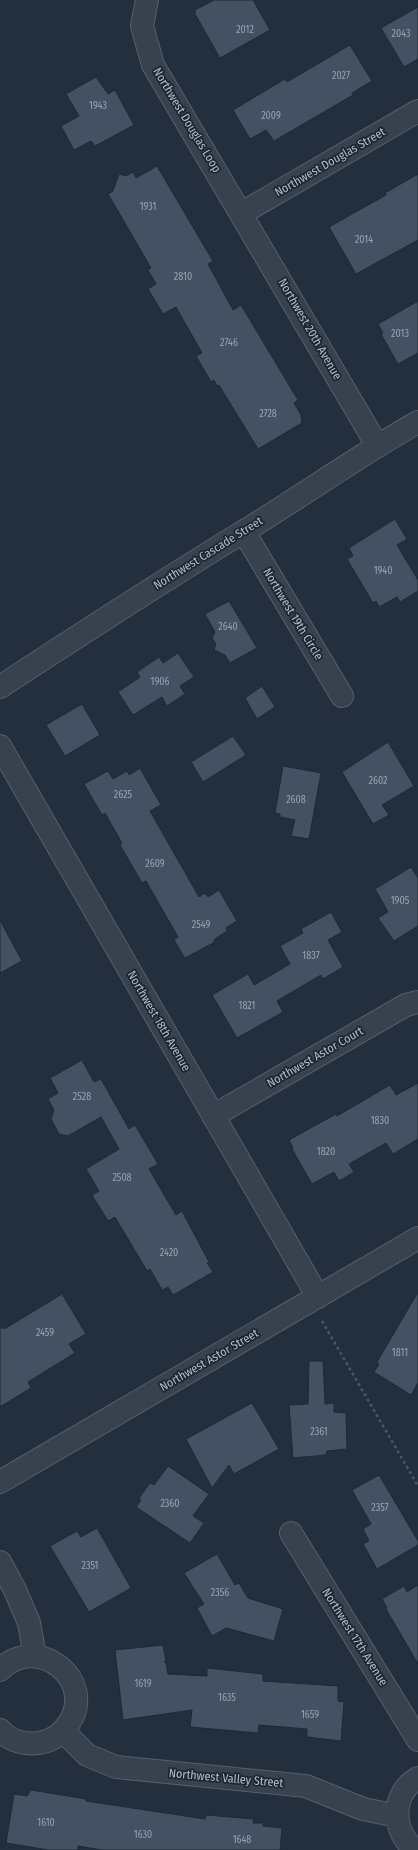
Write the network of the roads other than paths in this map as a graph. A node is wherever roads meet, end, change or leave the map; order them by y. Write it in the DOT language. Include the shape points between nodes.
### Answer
graph roads {
  1 [pos="147,0"];
  2 [pos="418,111"];
  3 [pos="242,213"];
  4 [pos="418,422"];
  5 [pos="377,445"];
  6 [pos="244,532"];
  7 [pos="0,687"];
  8 [pos="342,696"];
  9 [pos="0,746"];
  10 [pos="418,1002"];
  11 [pos="213,1116"];
  12 [pos="418,1238"];
  13 [pos="314,1299"];
  14 [pos="0,1482"];
  15 [pos="291,1533"];
  16 [pos="0,1562"];
  17 [pos="35,1656"];
  18 [pos="0,1670"];
  19 [pos="0,1730"];
  20 [pos="63,1731"];
  21 [pos="418,1740"];
  22 [pos="418,1778"];
  23 [pos="397,1816"];
  24 [pos="415,1850"];
  1 -- 3 [label="street, Northwest Douglas Loop" via="142,26 153,65"];
  2 -- 3 [label="street, Northwest Douglas Street"];
  3 -- 5 [label="street, Northwest 20th Avenue"];
  4 -- 5 [label="street, Northwest Cascade Street"];
  5 -- 6 [label="street, Northwest Cascade Street"];
  6 -- 7 [label="street, Northwest Cascade Street" via="197,559"];
  6 -- 8 [label="street, Northwest 19th Circle"];
  9 -- 11 [label="street, Northwest 18th Avenue"];
  10 -- 11 [label="street, Northwest Astor Court" via="406,1005"];
  11 -- 13 [label="street, Northwest 18th Avenue"];
  12 -- 13 [label="street, Northwest Astor Street"];
  13 -- 14 [label="street, Northwest Astor Street"];
  15 -- 21 [label="street, Northwest 17th Avenue"];
  16 -- 17 [label="street" via="29,1623"];
  17 -- 18 [label="street" via="24,1656"];
  17 -- 20 [label="street" via="58,1665 73,1685 76,1696 75,1709"];
  19 -- 20 [label="street" via="13,1740 34,1744 55,1738"];
  20 -- 23 [label="street, Northwest Valley Street" via="87,1755 116,1767 306,1786 363,1809"];
  22 -- 23 [label="street" via="403,1792"];
  23 -- 24 [label="street" via="400,1831"];
}
